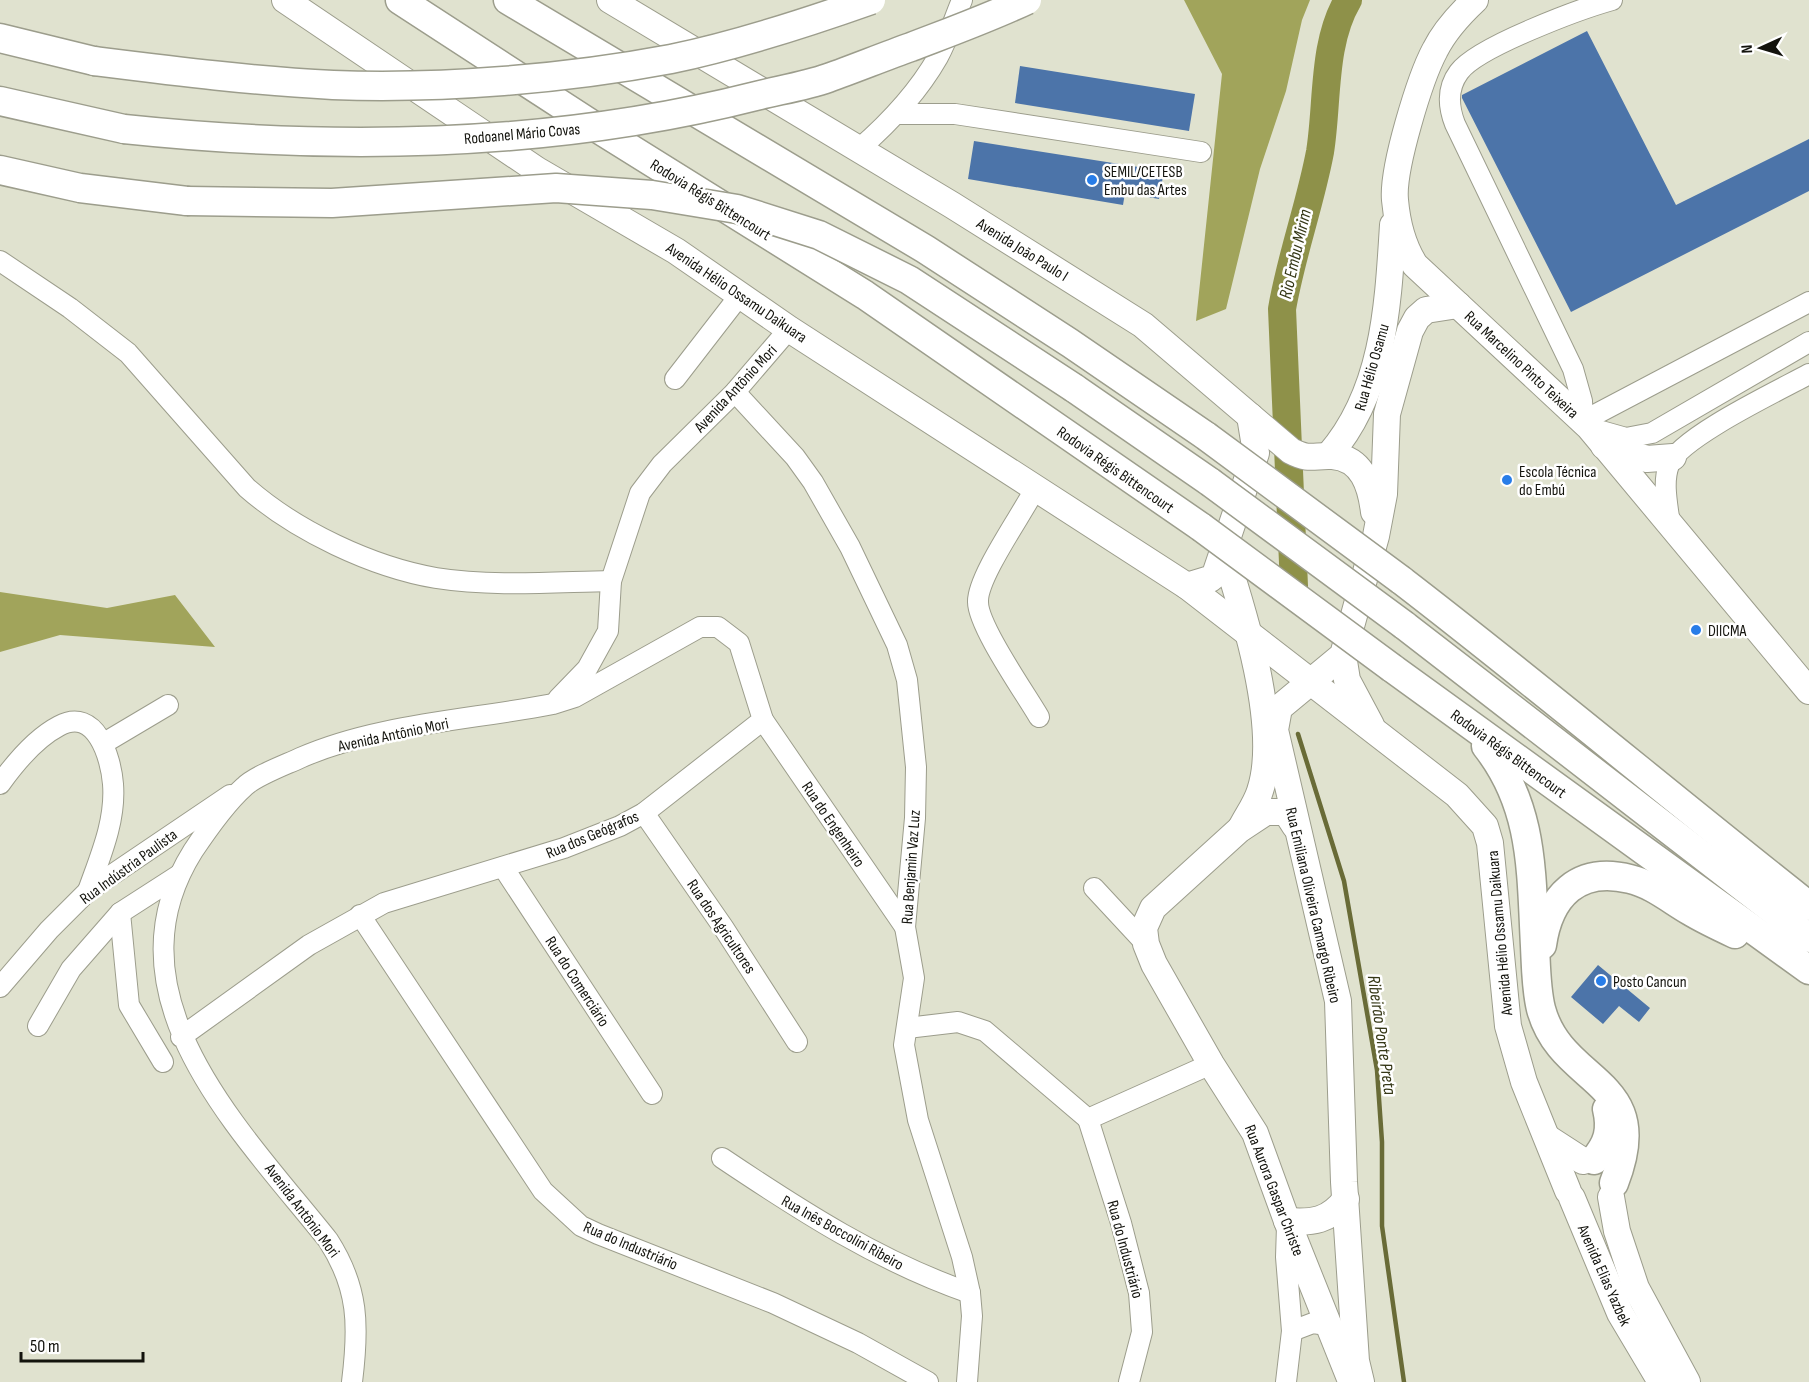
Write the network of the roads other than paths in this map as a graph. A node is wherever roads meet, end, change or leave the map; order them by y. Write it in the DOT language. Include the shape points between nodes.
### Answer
graph roads {
  1 [pos="285,0"];
  2 [pos="400,0"];
  3 [pos="508,0"];
  4 [pos="610,0"];
  5 [pos="871,0"];
  6 [pos="962,0"];
  7 [pos="1027,0"];
  8 [pos="1475,0"];
  9 [pos="1612,0"];
  10 [pos="0,38"];
  11 [pos="0,101"];
  12 [pos="896,114"];
  13 [pos="859,149"];
  14 [pos="1201,152"];
  15 [pos="0,170"];
  16 [pos="1394,198"];
  17 [pos="0,261"];
  18 [pos="740,295"];
  19 [pos="1809,302"];
  20 [pos="1458,305"];
  21 [pos="789,329"];
  22 [pos="1809,342"];
  23 [pos="1809,374"];
  24 [pos="675,379"];
  25 [pos="735,392"];
  26 [pos="1250,416"];
  27 [pos="1592,431"];
  28 [pos="1287,445"];
  29 [pos="1256,453"];
  30 [pos="1329,456"];
  31 [pos="1673,458"];
  32 [pos="1036,487"];
  33 [pos="1670,525"];
  34 [pos="1376,536"];
  35 [pos="1226,558"];
  36 [pos="611,580"];
  37 [pos="1187,586"];
  38 [pos="1249,632"];
  39 [pos="1343,655"];
  40 [pos="1309,680"];
  41 [pos="1809,692"];
  42 [pos="1287,702"];
  43 [pos="553,704"];
  44 [pos="168,705"];
  45 [pos="1337,705"];
  46 [pos="1039,717"];
  47 [pos="763,720"];
  48 [pos="1470,725"];
  49 [pos="1378,736"];
  50 [pos="104,743"];
  51 [pos="0,784"];
  52 [pos="245,786"];
  53 [pos="644,813"];
  54 [pos="1295,826"];
  55 [pos="1240,830"];
  56 [pos="503,867"];
  57 [pos="179,875"];
  58 [pos="1094,888"];
  59 [pos="88,891"];
  60 [pos="1809,906"];
  61 [pos="120,914"];
  62 [pos="360,915"];
  63 [pos="905,927"];
  64 [pos="1809,938"];
  65 [pos="1146,944"];
  66 [pos="1807,969"];
  67 [pos="1537,980"];
  68 [pos="0,987"];
  69 [pos="38,1026"];
  70 [pos="907,1028"];
  71 [pos="181,1036"];
  72 [pos="797,1042"];
  73 [pos="163,1062"];
  74 [pos="1211,1064"];
  75 [pos="1590,1075"];
  76 [pos="652,1094"];
  77 [pos="1088,1119"];
  78 [pos="1549,1139"];
  79 [pos="722,1158"];
  80 [pos="1588,1161"];
  81 [pos="1612,1190"];
  82 [pos="1570,1195"];
  83 [pos="1346,1199"];
  84 [pos="1287,1221"];
  85 [pos="970,1293"];
  86 [pos="1328,1325"];
  87 [pos="1292,1331"];
  88 [pos="352,1382"];
  89 [pos="928,1382"];
  90 [pos="967,1382"];
  91 [pos="1129,1382"];
  92 [pos="1286,1382"];
  93 [pos="1351,1382"];
  94 [pos="1361,1382"];
  95 [pos="1661,1382"];
  96 [pos="1687,1382"];
  1 -- 18 [label="main road, Avenida Hélio Ossamu Daikuara" via="537,170 676,251"];
  2 -- 48 [label="highway, Rodovia Régis Bittencourt, bridge" via="865,295 1201,527"];
  3 -- 60 [label="highway, bridge" via="925,249 1206,436 1486,645"];
  4 -- 13 [label="main road, Avenida João Paulo I"];
  5 -- 10 [label="highway, bridge" via="803,24 672,58 553,75 427,84 334,85 229,78 94,61"];
  6 -- 12 [label="street" via="924,80"];
  7 -- 11 [label="highway, Rodoanel Mário Covas, bridge" via="826,78 723,105 635,122 531,134 394,141 225,140 124,129"];
  8 -- 16 [label="main road, Rua Marcelino Pinto Teixeira" via="1452,23 1435,49 1417,92"];
  9 -- 27 [label="street" via="1576,10 1466,64 1458,73 1449,100 1455,124 1573,369"];
  12 -- 13 [label="street"];
  12 -- 14 [label="street" via="955,114"];
  13 -- 26 [label="main road, Avenida João Paulo I" via="1143,325"];
  15 -- 64 [label="highway, bridge" via="80,188 188,201 332,203 556,188 652,195 737,209 819,236 909,280 1210,482 1404,625"];
  16 -- 20 [label="main road, Rua Marcelino Pinto Teixeira" via="1405,249 1415,265"];
  16 -- 30 [label="main road, Rua Hélio Osamu" via="1384,330 1358,417"];
  17 -- 36 [label="street" via="128,353 247,488 293,523 377,561 436,578"];
  18 -- 21 [label="main road, Avenida Hélio Ossamu Daikuara"];
  18 -- 24 [label="street"];
  19 -- 27 [label="street"];
  20 -- 27 [label="main road, Rua Marcelino Pinto Teixeira"];
  20 -- 34 [label="main road, Rua Hélio Osamu" via="1426,310 1410,331 1387,414 1384,494"];
  21 -- 25 [label="street, Avenida Antônio Mori"];
  21 -- 32 [label="main road, Avenida Hélio Ossamu Daikuara"];
  22 -- 27 [label="street" via="1652,433 1626,438"];
  23 -- 31 [label="street" via="1710,429"];
  25 -- 36 [label="street, Avenida Antônio Mori" via="662,464 640,493"];
  25 -- 63 [label="street, Rua Benjamin Vaz Luz" via="813,482 850,547 897,645 907,680 916,767 913,859"];
  26 -- 28 [label="main road, Avenida João Paulo I"];
  26 -- 29 [label="main road"];
  27 -- 31 [label="main road" via="1647,459"];
  27 -- 33 [label="main road, Rua Marcelino Pinto Teixeira"];
  28 -- 29 [label="main road"];
  28 -- 30 [label="main road" via="1316,459"];
  29 -- 35 [label="main road"];
  30 -- 34 [label="main road" via="1354,464 1367,479"];
  31 -- 33 [label="street" via="1667,474"];
  32 -- 37 [label="main road, Avenida Hélio Ossamu Daikuara"];
  32 -- 46 [label="street" via="988,571 978,603 984,623"];
  33 -- 41 [label="main road, Rua Marcelino Pinto Teixeira"];
  34 -- 39 [label="main road"];
  35 -- 37 [label="main road" via="1213,578"];
  35 -- 38 [label="main road"];
  35 -- 40 [label="main road" via="1280,645"];
  36 -- 43 [label="street, Avenida Antônio Mori" via="608,631 587,669"];
  37 -- 38 [label="main road, Avenida Hélio Ossamu Daikuara"];
  38 -- 40 [label="main road, Avenida Hélio Ossamu Daikuara"];
  38 -- 55 [label="main road" via="1263,714 1265,768 1260,792"];
  39 -- 40 [label="main road, Rua Emiliana Oliveira Camargo Ribeiro"];
  39 -- 49 [label="main road, Avenida Hélio Ossamu Daikuara" via="1347,680"];
  40 -- 42 [label="main road, Rua Emiliana Oliveira Camargo Ribeiro"];
  40 -- 45 [label="main road, Avenida Hélio Ossamu Daikuara"];
  42 -- 45 [label="main road" via="1312,700"];
  42 -- 54 [label="main road, Rua Emiliana Oliveira Camargo Ribeiro" via="1279,708 1275,730"];
  43 -- 47 [label="street" via="575,697 700,627 711,626 725,630 739,642"];
  43 -- 52 [label="street, Avenida Antônio Mori" via="346,741"];
  44 -- 50 [label="street"];
  45 -- 49 [label="main road, Avenida Hélio Ossamu Daikuara"];
  47 -- 53 [label="street, Rua dos Geógrafos"];
  47 -- 63 [label="street, Rua do Engenheiro"];
  48 -- 66 [label="highway, Rodovia Régis Bittencourt"];
  48 -- 67 [label="highway" via="1502,766 1522,815 1530,862"];
  49 -- 78 [label="main road, Avenida Hélio Ossamu Daikuara" via="1457,795 1485,826 1494,864 1508,1026 1524,1082"];
  50 -- 51 [label="street" via="82,724 59,725"];
  50 -- 59 [label="street" via="113,786 111,813"];
  52 -- 57 [label="street, Avenida Antônio Mori" via="200,841"];
  52 -- 59 [label="street, Rua Indústria Paulista"];
  53 -- 56 [label="street, Rua dos Geógrafos" via="564,848"];
  53 -- 72 [label="street, Rua dos Agricultores"];
  54 -- 55 [label="main road" via="1286,812 1274,811 1266,812"];
  54 -- 83 [label="main road, Rua Emiliana Oliveira Camargo Ribeiro" via="1338,1001"];
  55 -- 65 [label="main road" via="1152,908 1144,928"];
  56 -- 62 [label="street, Rua dos Geógrafos" via="412,893"];
  56 -- 76 [label="street, Rua do Comerciário"];
  57 -- 61 [label="street"];
  57 -- 71 [label="street, Avenida Antônio Mori" via="164,927 164,965"];
  58 -- 65 [label="street"];
  59 -- 68 [label="street, Rua Indústria Paulista"];
  61 -- 69 [label="street" via="71,969"];
  61 -- 73 [label="street" via="129,1005"];
  62 -- 71 [label="street, Rua dos Geógrafos" via="309,945"];
  62 -- 89 [label="street, Rua do Industriário" via="543,1191 581,1226 773,1304 858,1343"];
  63 -- 70 [label="street, Rua Benjamin Vaz Luz" via="914,978"];
  65 -- 74 [label="main road, Rua Aurora Gaspar Christe"];
  66 -- 67 [label="highway" via="1691,912 1656,890 1612,876 1590,878 1562,894 1546,923"];
  67 -- 75 [label="highway" via="1548,1026 1568,1054"];
  70 -- 77 [label="street" via="958,1022 985,1031"];
  70 -- 85 [label="street, Rua Benjamin Vaz Luz" via="904,1045 918,1120"];
  71 -- 88 [label="street, Avenida Antônio Mori" via="208,1086 343,1262 357,1313"];
  74 -- 77 [label="street"];
  74 -- 84 [label="main road, Rua Aurora Gaspar Christe" via="1255,1133"];
  75 -- 80 [label="highway" via="1610,1120 1607,1142"];
  75 -- 81 [label="highway" via="1620,1108 1625,1146"];
  77 -- 91 [label="street, Rua do Industriário" via="1139,1293 1142,1332"];
  78 -- 80 [label="main road"];
  78 -- 82 [label="main road, Avenida Hélio Ossamu Daikuara"];
  79 -- 85 [label="street, Rua Inês Boccolini Ribeiro" via="836,1231 902,1266"];
  80 -- 81 [label="main road" via="1610,1170"];
  80 -- 82 [label="main road" via="1568,1177"];
  81 -- 82 [label="main road" via="1605,1203 1592,1208 1577,1203"];
  81 -- 96 [label="main road, Avenida Elias Yazbek" via="1617,1231 1636,1288"];
  82 -- 95 [label="main road, Avenida Elias Yazbek" via="1615,1303"];
  83 -- 84 [label="main road" via="1336,1212 1317,1221"];
  83 -- 94 [label="main road, Rua Emiliana Oliveira Camargo Ribeiro" via="1356,1361"];
  84 -- 86 [label="main road, Rua Aurora Gaspar Christe"];
  84 -- 87 [label="street"];
  85 -- 90 [label="street, Rua Benjamin Vaz Luz"];
  86 -- 87 [label="street" via="1313,1323"];
  86 -- 93 [label="main road, Rua Aurora Gaspar Christe"];
  87 -- 92 [label="street"];
}
